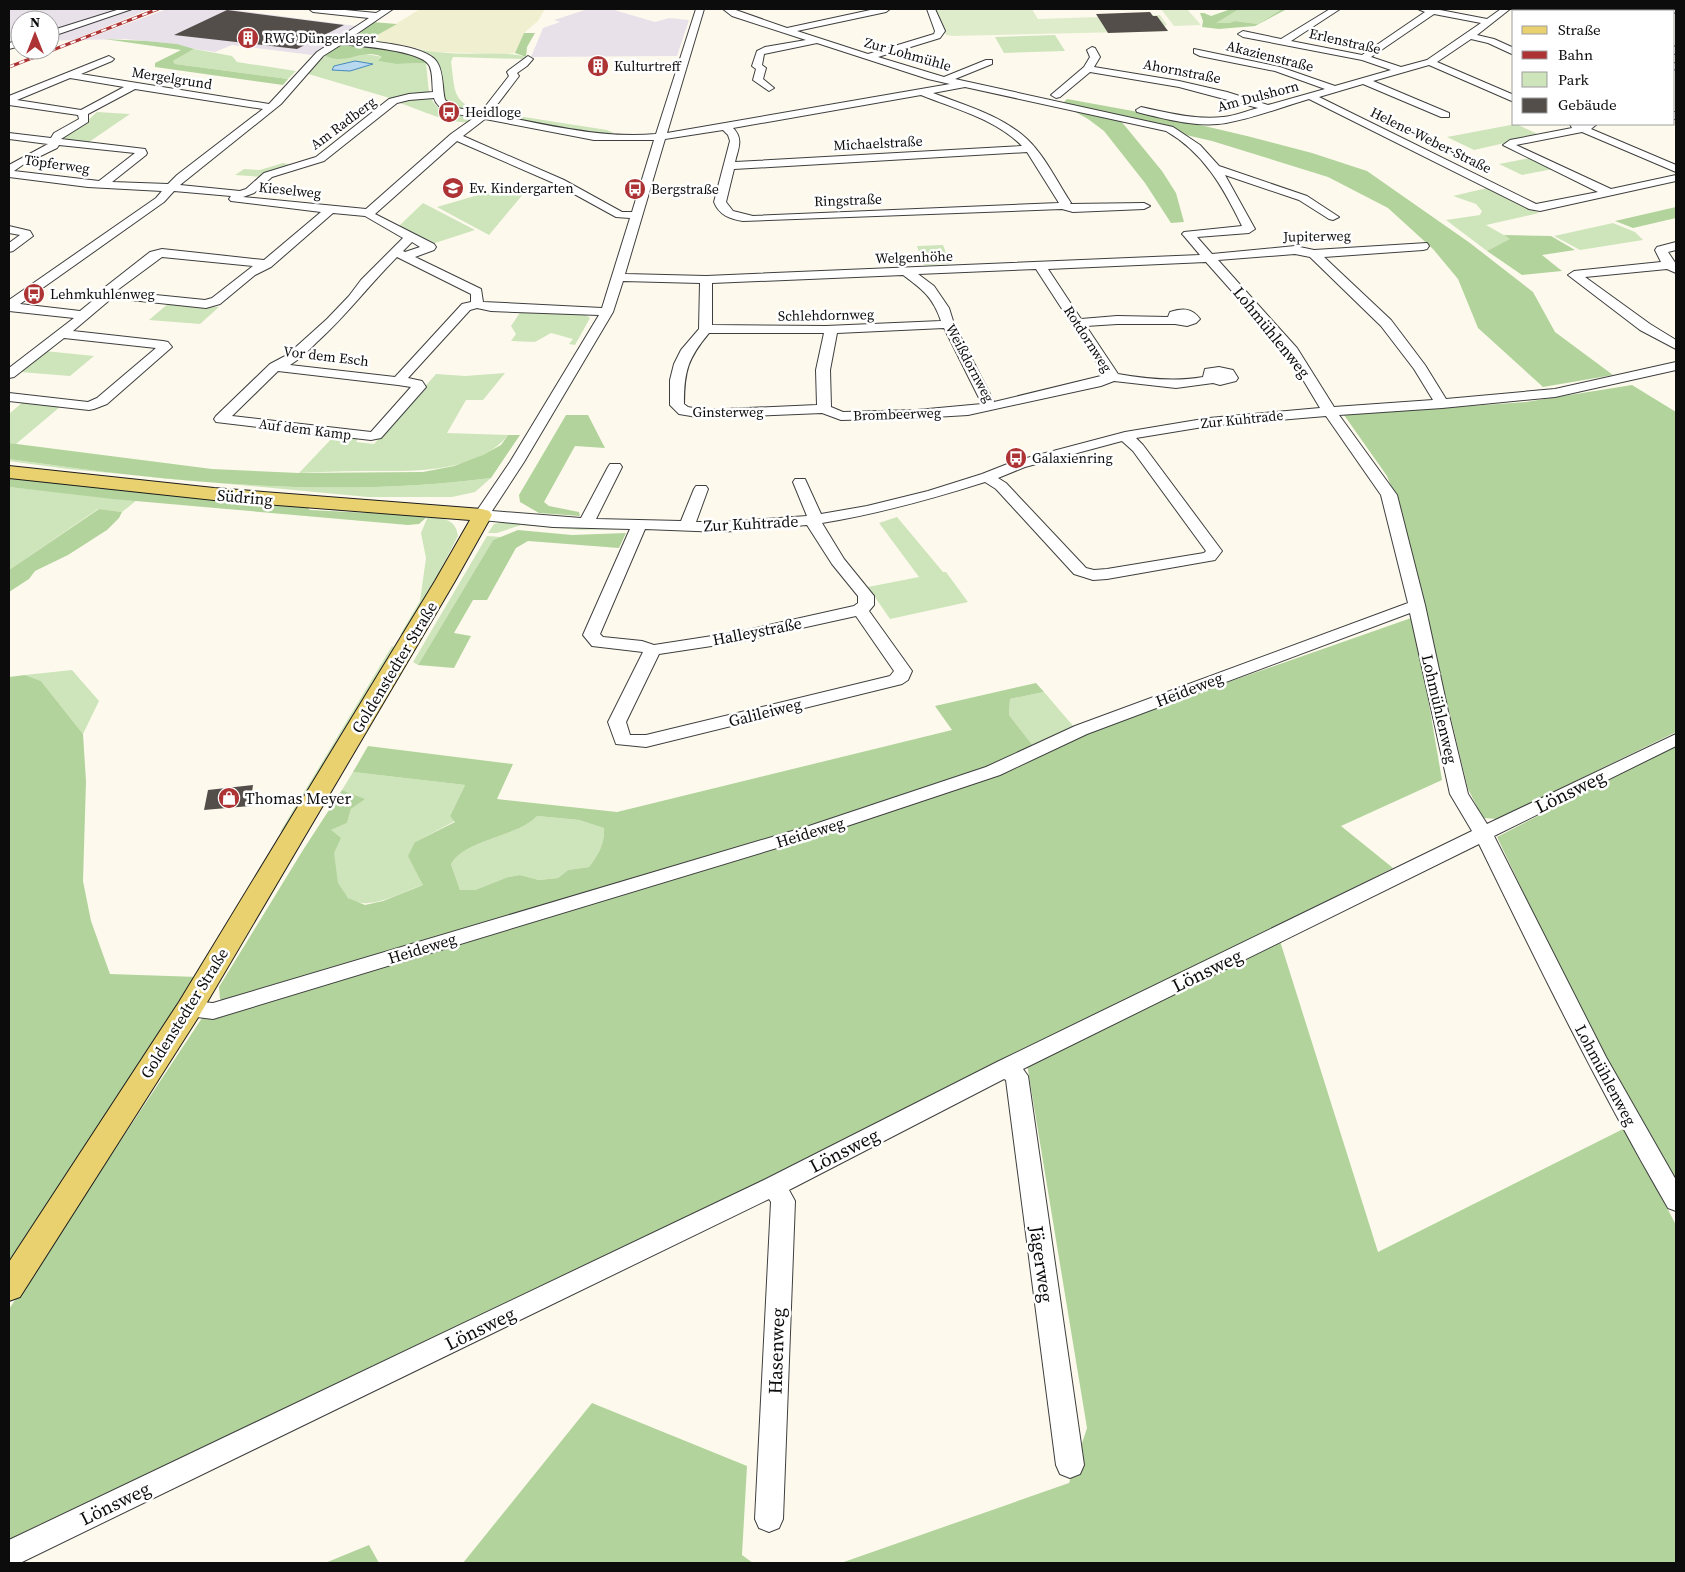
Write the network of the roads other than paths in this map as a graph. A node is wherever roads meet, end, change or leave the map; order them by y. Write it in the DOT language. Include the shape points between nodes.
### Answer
graph roads {
  1 [pos="128,9"];
  2 [pos="314,9"];
  3 [pos="389,9"];
  4 [pos="700,9"];
  5 [pos="727,9"];
  6 [pos="886,9"];
  7 [pos="931,9"];
  8 [pos="1336,9"];
  9 [pos="1418,9"];
  10 [pos="1506,9"];
  11 [pos="1433,12"];
  12 [pos="833,13"];
  13 [pos="1497,15"];
  14 [pos="377,16"];
  15 [pos="846,18"];
  16 [pos="1512,18"];
  17 [pos="1488,22"];
  18 [pos="60,31"];
  19 [pos="788,31"];
  20 [pos="1243,34"];
  21 [pos="1470,36"];
  22 [pos="338,41"];
  23 [pos="820,41"];
  24 [pos="1282,42"];
  25 [pos="1092,50"];
  26 [pos="1197,51"];
  27 [pos="1512,51"];
  28 [pos="868,57"];
  29 [pos="1364,58"];
  30 [pos="109,59"];
  31 [pos="528,59"];
  32 [pos="989,62"];
  33 [pos="1430,62"];
  34 [pos="1088,69"];
  35 [pos="1400,70"];
  36 [pos="68,75"];
  37 [pos="945,80"];
  38 [pos="1364,81"];
  39 [pos="967,84"];
  40 [pos="133,86"];
  41 [pos="769,88"];
  42 [pos="1335,89"];
  43 [pos="1000,91"];
  44 [pos="924,93"];
  45 [pos="438,95"];
  46 [pos="1056,95"];
  47 [pos="1310,96"];
  48 [pos="1512,98"];
  49 [pos="1090,106"];
  50 [pos="270,107"];
  51 [pos="1132,108"];
  52 [pos="1268,108"];
  53 [pos="83,113"];
  54 [pos="1445,115"];
  55 [pos="484,116"];
  56 [pos="1588,126"];
  57 [pos="726,127"];
  58 [pos="9,136"];
  59 [pos="455,136"];
  60 [pos="660,137"];
  61 [pos="56,142"];
  62 [pos="1030,149"];
  63 [pos="728,166"];
  64 [pos="1217,169"];
  65 [pos="1676,169"];
  66 [pos="9,172"];
  67 [pos="1676,178"];
  68 [pos="101,185"];
  69 [pos="171,188"];
  70 [pos="1610,193"];
  71 [pos="240,194"];
  72 [pos="1064,206"];
  73 [pos="1144,206"];
  74 [pos="330,210"];
  75 [pos="369,213"];
  76 [pos="637,216"];
  77 [pos="1333,217"];
  78 [pos="9,230"];
  79 [pos="410,237"];
  80 [pos="1424,246"];
  81 [pos="1676,246"];
  82 [pos="9,248"];
  83 [pos="400,254"];
  84 [pos="1314,254"];
  85 [pos="1211,258"];
  86 [pos="267,264"];
  87 [pos="1040,266"];
  88 [pos="1673,267"];
  89 [pos="907,272"];
  90 [pos="619,277"];
  91 [pos="706,280"];
  92 [pos="109,294"];
  93 [pos="477,304"];
  94 [pos="9,306"];
  95 [pos="607,312"];
  96 [pos="83,315"];
  97 [pos="1176,320"];
  98 [pos="1076,323"];
  99 [pos="948,324"];
  100 [pos="705,329"];
  101 [pos="831,331"];
  102 [pos="61,334"];
  103 [pos="1676,345"];
  104 [pos="1676,366"];
  105 [pos="275,367"];
  106 [pos="9,374"];
  107 [pos="1113,377"];
  108 [pos="1213,380"];
  109 [pos="398,381"];
  110 [pos="1584,388"];
  111 [pos="1556,393"];
  112 [pos="9,397"];
  113 [pos="1442,404"];
  114 [pos="990,407"];
  115 [pos="824,409"];
  116 [pos="1330,412"];
  117 [pos="1125,436"];
  118 [pos="615,468"];
  119 [pos="9,472"];
  120 [pos="987,478"];
  121 [pos="800,482"];
  122 [pos="701,489"];
  123 [pos="482,514"];
  124 [pos="814,519"];
  125 [pos="586,524"];
  126 [pos="640,524"];
  127 [pos="687,526"];
  128 [pos="1417,605"];
  129 [pos="860,610"];
  130 [pos="652,650"];
  131 [pos="1676,739"];
  132 [pos="1484,834"];
  133 [pos="188,1009"];
  134 [pos="1005,1068"];
  135 [pos="774,1186"];
  136 [pos="1676,1201"];
  137 [pos="9,1288"];
  138 [pos="1070,1465"];
  139 [pos="769,1519"];
  140 [pos="9,1554"];
  1 -- 18 [label="street"];
  2 -- 14 [label="street"];
  3 -- 14 [label="street"];
  4 -- 60 [label="street, Goldenstedter Straße"];
  5 -- 19 [label="street, Zur Lohmühle"];
  6 -- 15 [label="street"];
  7 -- 28 [label="street" via="940,31 938,36"];
  8 -- 24 [label="street, Erlenstraße"];
  9 -- 11 [label="street"];
  10 -- 13 [label="street, Am Dulshorn"];
  11 -- 17 [label="street"];
  11 -- 29 [label="street"];
  12 -- 15 [label="street"];
  13 -- 16 [label="street"];
  13 -- 17 [label="street, Am Dulshorn"];
  14 -- 22 [label="street"];
  15 -- 19 [label="street"];
  17 -- 21 [label="street, Am Dulshorn"];
  19 -- 23 [label="street, Zur Lohmühle"];
  20 -- 24 [label="street, Erlenstraße"];
  21 -- 27 [label="street"];
  21 -- 33 [label="street, Am Dulshorn"];
  22 -- 45 [label="street" via="406,51 430,60 434,65"];
  22 -- 50 [label="street" via="317,57"];
  23 -- 28 [label="street, Zur Lohmühle"];
  23 -- 41 [label="street" via="760,53 758,80"];
  24 -- 29 [label="street, Erlenstraße"];
  25 -- 34 [label="street" via="1095,57"];
  26 -- 42 [label="street, Akazienstraße" via="1277,69"];
  28 -- 37 [label="street, Zur Lohmühle"];
  29 -- 35 [label="street, Erlenstraße"];
  30 -- 36 [label="street"];
  31 -- 55 [label="street" via="512,72 514,76"];
  32 -- 37 [label="street"];
  33 -- 35 [label="street, Am Dulshorn"];
  33 -- 48 [label="street"];
  34 -- 46 [label="street"];
  34 -- 52 [label="street, Ahornstraße" via="1188,85"];
  35 -- 38 [label="street, Am Dulshorn"];
  36 -- 40 [label="street, Mergelgrund"];
  36 -- 53 [label="street" via="10,102"];
  37 -- 39 [label="street, Zur Lohmühle"];
  38 -- 42 [label="street, Am Dulshorn"];
  38 -- 54 [label="street"];
  39 -- 43 [label="street, Zur Lohmühle"];
  39 -- 44 [label="street"];
  40 -- 50 [label="street, Mergelgrund"];
  40 -- 53 [label="street"];
  42 -- 47 [label="street, Am Dulshorn"];
  43 -- 46 [label="street" via="1020,88"];
  43 -- 49 [label="street, Zur Lohmühle"];
  44 -- 57 [label="street"];
  44 -- 62 [label="street" via="1001,125 1014,132"];
  45 -- 55 [label="street" via="446,107"];
  45 -- 71 [label="street, Am Radberg" via="393,101 320,159 268,175 250,191"];
  46 -- 49 [label="street"];
  47 -- 52 [label="street, Am Dulshorn"];
  47 -- 70 [label="street, Helene-Weber-Straße" via="1466,175 1540,208"];
  49 -- 64 [label="street" via="1178,133"];
  50 -- 69 [label="street"];
  51 -- 52 [label="street, Am Dulshorn" via="1206,122"];
  53 -- 61 [label="street" via="84,120 58,135"];
  55 -- 59 [label="street"];
  55 -- 60 [label="street" via="594,137"];
  56 -- 65 [label="street"];
  56 -- 70 [label="street" via="1508,145"];
  57 -- 60 [label="street"];
  57 -- 63 [label="street, Ringstraße" via="735,141"];
  58 -- 61 [label="street"];
  59 -- 75 [label="street"];
  59 -- 76 [label="street" via="560,182 620,215"];
  60 -- 76 [label="street, Goldenstedter Straße"];
  61 -- 66 [label="street" via="20,162"];
  61 -- 68 [label="street, Töpferweg" via="141,151"];
  62 -- 63 [label="street, Michaelstraße"];
  62 -- 72 [label="street" via="1065,202"];
  63 -- 72 [label="street, Ringstraße" via="721,207 741,218"];
  64 -- 77 [label="street" via="1303,198"];
  64 -- 85 [label="street, Lohmühlenweg" via="1249,229 1188,234"];
  66 -- 68 [label="street, Töpferweg"];
  67 -- 70 [label="street"];
  68 -- 69 [label="street, Töpferweg"];
  69 -- 71 [label="street, Kieselweg"];
  69 -- 94 [label="street" via="160,200"];
  71 -- 74 [label="street, Kieselweg" via="235,199"];
  72 -- 73 [label="street, Ringstraße"];
  74 -- 75 [label="street, Kieselweg"];
  74 -- 86 [label="street"];
  75 -- 79 [label="street, Kieselweg"];
  76 -- 90 [label="street, Goldenstedter Straße"];
  78 -- 82 [label="street" via="26,233 27,236"];
  79 -- 83 [label="street"];
  79 -- 83 [label="street, Kieselweg" via="430,247"];
  80 -- 84 [label="street, Jupiterweg"];
  81 -- 88 [label="street" via="1661,250"];
  83 -- 93 [label="street" via="477,292"];
  83 -- 105 [label="street, Vor dem Esch" via="365,283 363,290 291,359"];
  84 -- 85 [label="street, Jupiterweg" via="1295,250"];
  84 -- 113 [label="street" via="1386,323"];
  85 -- 87 [label="street, Welgenhöhe"];
  85 -- 116 [label="street, Lohmühlenweg" via="1292,351"];
  86 -- 92 [label="street" via="251,272 216,301 206,304"];
  86 -- 92 [label="street" via="162,253 154,255 108,291"];
  87 -- 89 [label="street, Welgenhöhe"];
  87 -- 98 [label="street, Rotdornweg"];
  88 -- 103 [label="street" via="1574,275 1645,327"];
  89 -- 91 [label="street, Welgenhöhe"];
  89 -- 99 [label="street, Weißdornweg" via="930,289 943,308"];
  90 -- 91 [label="street, Welgenhöhe"];
  90 -- 95 [label="street, Goldenstedter Straße"];
  91 -- 100 [label="street"];
  92 -- 96 [label="street"];
  93 -- 95 [label="street"];
  93 -- 109 [label="street" via="466,307"];
  94 -- 96 [label="street"];
  95 -- 123 [label="street, Goldenstedter Straße"];
  96 -- 102 [label="street"];
  97 -- 98 [label="street"];
  98 -- 107 [label="street, Rotdornweg"];
  99 -- 101 [label="street, Schlehdornweg"];
  99 -- 114 [label="street, Weißdornweg"];
  100 -- 101 [label="street, Schlehdornweg"];
  100 -- 115 [label="street, Ginsterweg" via="688,350 677,380 677,405 684,411 703,414"];
  101 -- 115 [label="street" via="822,371"];
  102 -- 106 [label="street"];
  102 -- 112 [label="street" via="164,344 165,347 96,404 89,406"];
  104 -- 110 [label="street, Zur Kuhtrade"];
  105 -- 109 [label="street, Vor dem Esch"];
  105 -- 109 [label="street, Auf dem Kamp" via="220,419 376,435 419,387"];
  107 -- 108 [label="street, Rotdornweg" via="1153,384"];
  107 -- 114 [label="street, Weißdornweg"];
  110 -- 111 [label="street, Zur Kuhtrade"];
  111 -- 113 [label="street, Zur Kuhtrade"];
  113 -- 116 [label="street, Zur Kuhtrade"];
  114 -- 115 [label="street, Brombeerweg" via="968,411 850,416"];
  116 -- 117 [label="street, Zur Kuhtrade" via="1209,422"];
  116 -- 128 [label="street, Lohmühlenweg" via="1389,495"];
  117 -- 120 [label="street, Zur Kuhtrade" via="1020,464"];
  117 -- 120 [label="street" via="1138,448 1214,551 1209,557 1106,574 1080,571 1001,486"];
  118 -- 125 [label="street"];
  119 -- 123 [label="main road, Südring" via="214,494"];
  120 -- 124 [label="street, Zur Kuhtrade" via="866,511"];
  121 -- 124 [label="street, Zur Kuhtrade"];
  122 -- 127 [label="street, Zur Kuhtrade"];
  123 -- 125 [label="street, Zur Kuhtrade"];
  123 -- 133 [label="main road, Goldenstedter Straße" via="427,612"];
  124 -- 127 [label="street, Zur Kuhtrade" via="741,526"];
  124 -- 129 [label="street" via="838,561 866,596 866,605"];
  125 -- 126 [label="street, Zur Kuhtrade"];
  126 -- 127 [label="street, Zur Kuhtrade"];
  126 -- 130 [label="street" via="591,634 598,642"];
  128 -- 132 [label="street, Lohmühlenweg" via="1459,794"];
  128 -- 133 [label="street, Heideweg" via="1081,730 993,771 816,830 213,1011"];
  129 -- 130 [label="street, Halleystraße" via="738,637"];
  129 -- 130 [label="street, Galileiweg" via="903,672 896,680 646,741 622,740 617,722"];
  131 -- 132 [label="street, Lönsweg"];
  132 -- 134 [label="street, Lönsweg"];
  132 -- 136 [label="street, Lohmühlenweg" via="1595,1057"];
  133 -- 137 [label="main road, Goldenstedter Straße"];
  134 -- 135 [label="street, Lönsweg"];
  134 -- 138 [label="street, Jägerweg" via="1016,1076"];
  135 -- 139 [label="street, Hasenweg" via="782,1201"];
  135 -- 140 [label="street, Lönsweg"];
}
